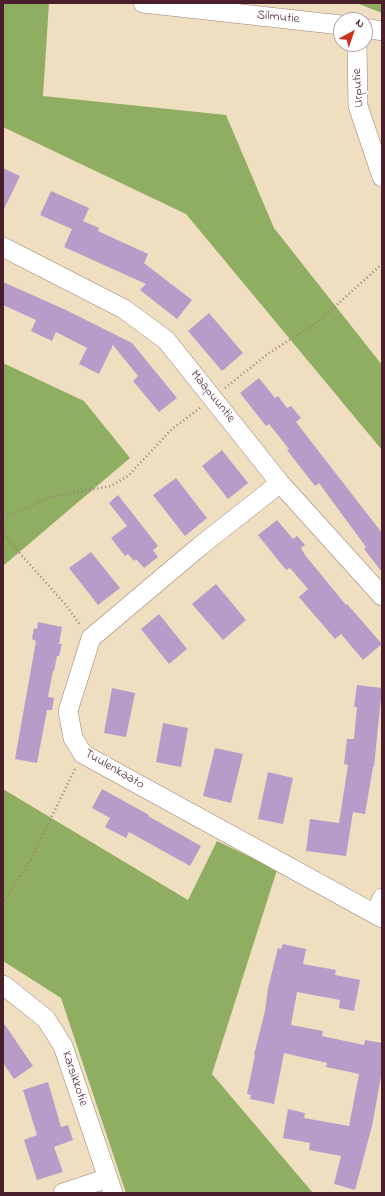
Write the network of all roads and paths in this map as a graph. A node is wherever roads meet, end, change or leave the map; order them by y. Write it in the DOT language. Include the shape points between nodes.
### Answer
graph roads {
  1 [pos="143,3"];
  2 [pos="333,24"];
  3 [pos="357,52"];
  4 [pos="382,177"];
  5 [pos="3,248"];
  6 [pos="382,264"];
  7 [pos="213,398"];
  8 [pos="280,483"];
  9 [pos="3,519"];
  10 [pos="3,530"];
  11 [pos="382,596"];
  12 [pos="91,638"];
  13 [pos="83,754"];
  14 [pos="3,904"];
  15 [pos="380,910"];
  16 [pos="3,986"];
  17 [pos="110,1185"];
  18 [pos="62,1193"];
  1 -- 2 [label="street, Silmutie"];
  3 -- 4 [label="street, Urputie" via="358,106"];
  5 -- 7 [label="street, Maapuuntie" via="124,309 166,340"];
  6 -- 7 [label="path" via="318,322 269,353"];
  7 -- 8 [label="street, Maapuuntie"];
  7 -- 9 [label="path" via="172,429 128,476 111,486 47,498"];
  8 -- 11 [label="street, Maapuuntie"];
  8 -- 12 [label="street"];
  10 -- 12 [label="path"];
  12 -- 13 [label="street, Tuulenkaato" via="68,711 72,738"];
  13 -- 14 [label="path" via="32,857"];
  13 -- 15 [label="street, Tuulenkaato"];
  16 -- 17 [label="street, Karsikkotie" via="46,1018 62,1046"];
  17 -- 18 [label="street"];
}
